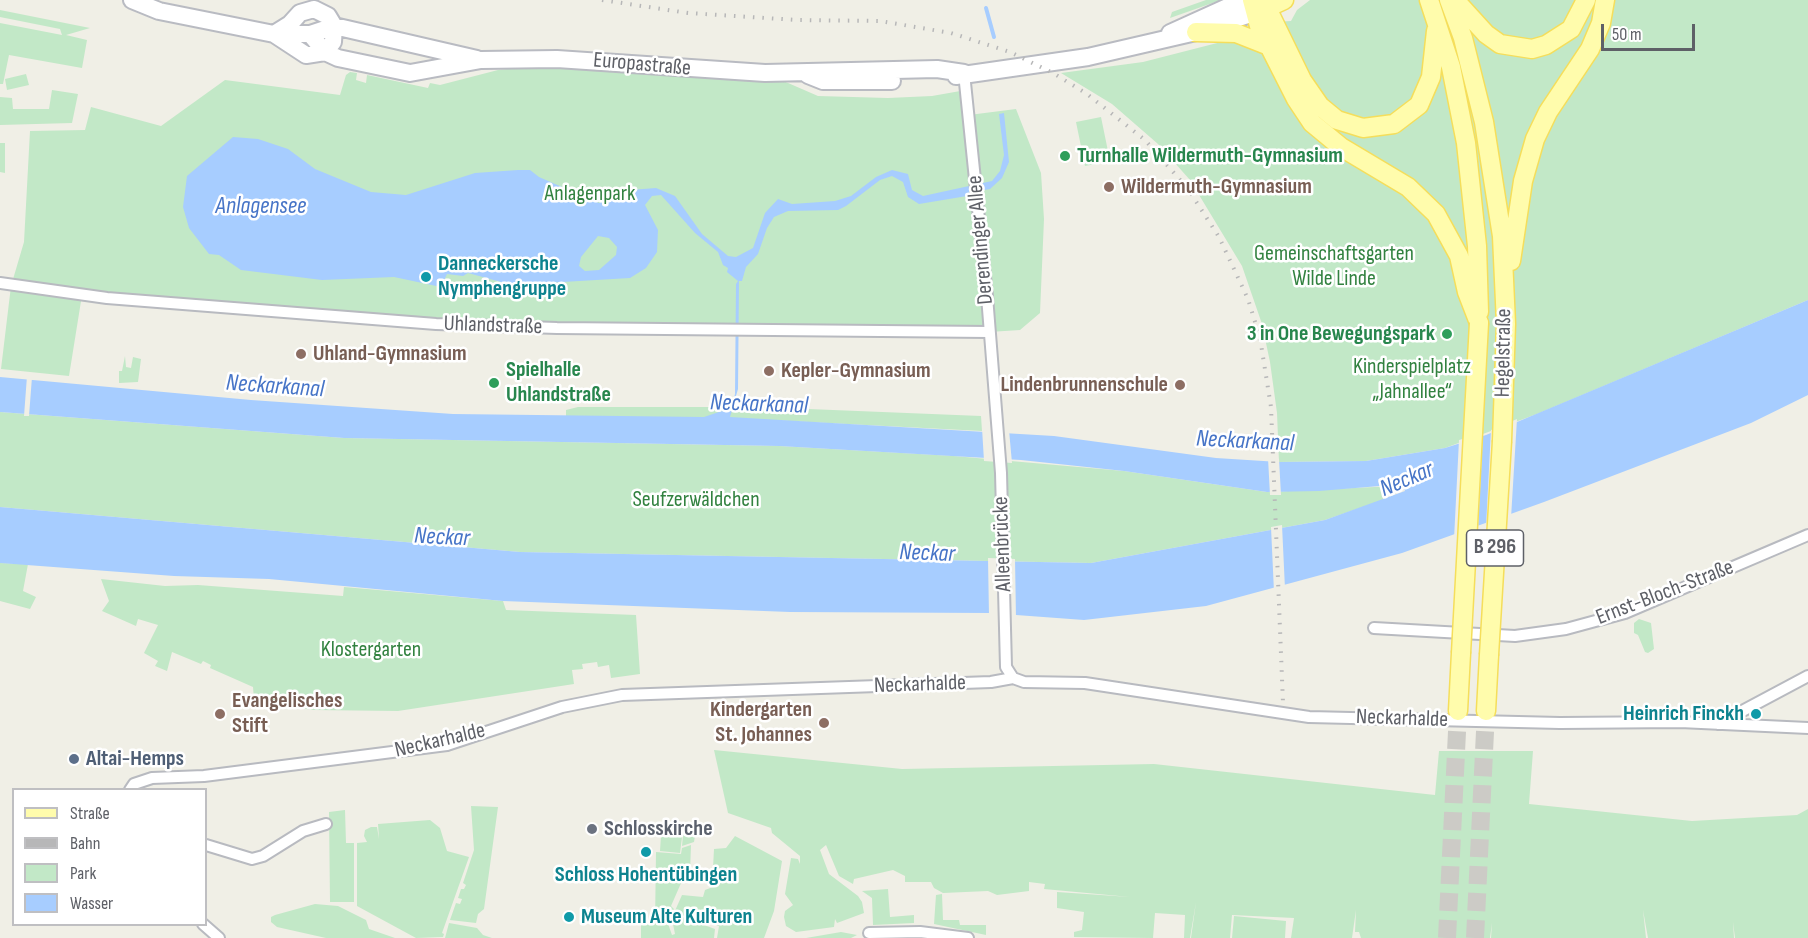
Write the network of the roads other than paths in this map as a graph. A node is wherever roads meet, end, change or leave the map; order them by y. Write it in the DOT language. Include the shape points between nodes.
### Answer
graph roads {
  1 [pos="132,0"];
  2 [pos="1284,0"];
  3 [pos="1429,0"];
  4 [pos="1449,0"];
  5 [pos="1455,0"];
  6 [pos="1586,0"];
  7 [pos="1605,0"];
  8 [pos="1255,4"];
  9 [pos="1437,20"];
  10 [pos="334,26"];
  11 [pos="1196,32"];
  12 [pos="274,34"];
  13 [pos="310,34"];
  14 [pos="1156,40"];
  15 [pos="1269,46"];
  16 [pos="325,52"];
  17 [pos="481,60"];
  18 [pos="964,73"];
  19 [pos="0,283"];
  20 [pos="1505,301"];
  21 [pos="1479,323"];
  22 [pos="989,332"];
  23 [pos="996,410"];
  24 [pos="1808,535"];
  25 [pos="1374,628"];
  26 [pos="1808,676"];
  27 [pos="1013,678"];
  28 [pos="1458,711"];
  29 [pos="1486,711"];
  30 [pos="1717,724"];
  31 [pos="1808,728"];
  32 [pos="130,788"];
  33 [pos="326,824"];
  34 [pos="207,845"];
  35 [pos="205,926"];
  36 [pos="869,933"];
  37 [pos="219,938"];
  38 [pos="968,938"];
  1 -- 12 [label="street" via="159,11"];
  2 -- 8 [label="main road, Europastraße"];
  3 -- 9 [label="main road, Hegelstraße"];
  4 -- 20 [label="main road, Hegelstraße / B 296" via="1480,101 1498,206"];
  5 -- 6 [label="main road" via="1500,44 1532,49 1571,29"];
  7 -- 20 [label="main road" via="1590,49 1535,138 1521,195"];
  8 -- 9 [label="main road" via="1320,106 1336,120 1363,128 1394,124 1408,116 1423,99 1434,63"];
  8 -- 11 [label="street, Europastraße"];
  8 -- 14 [label="street, Europastraße" via="1191,21"];
  8 -- 15 [label="main road"];
  9 -- 21 [label="main road, Hegelstraße / B 296" via="1460,105 1475,218"];
  10 -- 12 [label="street" via="321,11 307,10"];
  10 -- 13 [label="street"];
  10 -- 16 [label="street" via="333,42"];
  10 -- 17 [label="street, Europastraße"];
  11 -- 14 [label="street, Europastraße"];
  11 -- 15 [label="main road" via="1236,33"];
  12 -- 13 [label="street"];
  12 -- 16 [label="street, Europastraße" via="306,55"];
  13 -- 16 [label="street"];
  14 -- 18 [label="street, Europastraße" via="1076,60"];
  15 -- 21 [label="main road" via="1296,99 1317,129 1408,187 1436,214 1459,256"];
  16 -- 17 [label="street, Europastraße" via="410,73"];
  17 -- 18 [label="street, Europastraße" via="557,59 726,72 944,69"];
  18 -- 22 [label="street, Derendinger Allee"];
  19 -- 22 [label="street, Uhlandstraße" via="107,298 436,324"];
  20 -- 29 [label="main road, Hegelstraße / B 296, bridge" via="1502,441"];
  21 -- 28 [label="main road, Hegelstraße / B 296, bridge"];
  22 -- 23 [label="street, Derendinger Allee"];
  23 -- 27 [label="street, Alleenbrücke" via="1004,534 1006,667"];
  24 -- 25 [label="street, Ernst-Bloch-Straße" via="1625,613 1566,629 1515,636"];
  26 -- 30 [label="street"];
  27 -- 30 [label="street, Neckarhalde" via="1024,682 1086,683 1309,717"];
  27 -- 32 [label="street, Neckarhalde" via="991,682 622,695 562,707 447,744 215,774 152,778"];
  30 -- 31 [label="street, Neckarhalde"];
  33 -- 34 [label="street" via="303,831 252,859"];
  35 -- 37 [label="street"];
  36 -- 38 [label="street" via="920,932"];
}
